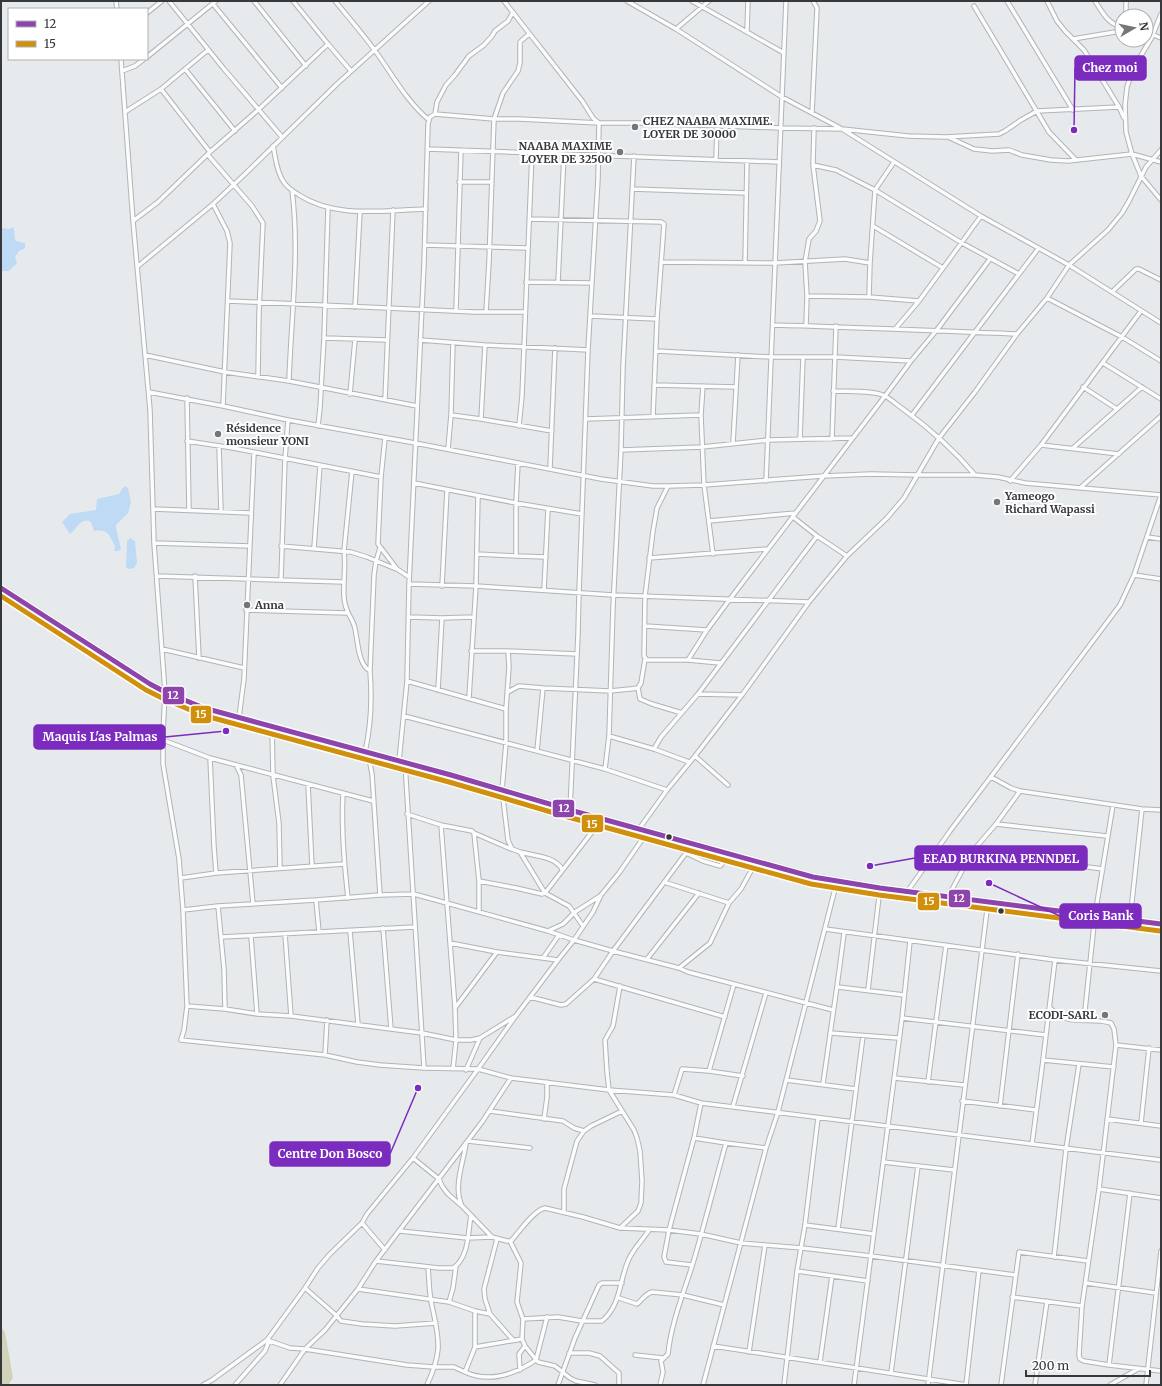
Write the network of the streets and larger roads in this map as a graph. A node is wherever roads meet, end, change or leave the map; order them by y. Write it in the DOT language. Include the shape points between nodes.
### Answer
graph roads {
  1 [pos="162,1"];
  2 [pos="170,1"];
  3 [pos="254,1"];
  4 [pos="293,1"];
  5 [pos="335,1"];
  6 [pos="429,1"];
  7 [pos="504,1"];
  8 [pos="627,1"];
  9 [pos="692,1"];
  10 [pos="709,1"];
  11 [pos="748,1"];
  12 [pos="786,1"];
  13 [pos="813,1"];
  14 [pos="1008,1"];
  15 [pos="1047,1"];
  16 [pos="1095,1"];
  17 [pos="214,2"];
  18 [pos="702,6"];
  19 [pos="974,6"];
  20 [pos="148,11"];
  21 [pos="513,12"];
  22 [pos="1161,14"];
  23 [pos="188,23"];
  24 [pos="1114,24"];
  25 [pos="676,29"];
  26 [pos="747,31"];
  27 [pos="1114,32"];
  28 [pos="1154,32"];
  29 [pos="529,34"];
  30 [pos="1073,39"];
  31 [pos="328,44"];
  32 [pos="1145,48"];
  33 [pos="208,50"];
  34 [pos="374,50"];
  35 [pos="784,53"];
  36 [pos="148,56"];
  37 [pos="121,60"];
  38 [pos="143,60"];
  39 [pos="306,66"];
  40 [pos="185,69"];
  41 [pos="122,71"];
  42 [pos="351,71"];
  43 [pos="282,88"];
  44 [pos="160,89"];
  45 [pos="782,97"];
  46 [pos="1119,108"];
  47 [pos="258,110"];
  48 [pos="1073,110"];
  49 [pos="1037,111"];
  50 [pos="125,112"];
  51 [pos="812,113"];
  52 [pos="435,114"];
  53 [pos="494,119"];
  54 [pos="429,120"];
  55 [pos="1125,121"];
  56 [pos="599,123"];
  57 [pos="717,126"];
  58 [pos="781,128"];
  59 [pos="814,128"];
  60 [pos="842,130"];
  61 [pos="235,131"];
  62 [pos="282,137"];
  63 [pos="946,137"];
  64 [pos="273,146"];
  65 [pos="428,149"];
  66 [pos="461,150"];
  67 [pos="1161,150"];
  68 [pos="494,151"];
  69 [pos="532,153"];
  70 [pos="209,154"];
  71 [pos="564,154"];
  72 [pos="599,154"];
  73 [pos="1132,154"];
  74 [pos="634,156"];
  75 [pos="716,159"];
  76 [pos="1075,160"];
  77 [pos="1152,160"];
  78 [pos="747,161"];
  79 [pos="779,162"];
  80 [pos="894,162"];
  81 [pos="1161,162"];
  82 [pos="814,165"];
  83 [pos="1141,176"];
  84 [pos="459,182"];
  85 [pos="492,182"];
  86 [pos="234,184"];
  87 [pos="632,189"];
  88 [pos="292,190"];
  89 [pos="875,190"];
  90 [pos="746,193"];
  91 [pos="1161,200"];
  92 [pos="213,204"];
  93 [pos="328,208"];
  94 [pos="426,209"];
  95 [pos="393,210"];
  96 [pos="360,211"];
  97 [pos="981,216"];
  98 [pos="529,219"];
  99 [pos="561,220"];
  100 [pos="133,221"];
  101 [pos="596,221"];
  102 [pos="631,222"];
  103 [pos="873,226"];
  104 [pos="962,243"];
  105 [pos="425,245"];
  106 [pos="458,246"];
  107 [pos="490,247"];
  108 [pos="527,248"];
  109 [pos="1038,249"];
  110 [pos="990,259"];
  111 [pos="661,262"];
  112 [pos="805,262"];
  113 [pos="745,263"];
  114 [pos="775,263"];
  115 [pos="870,263"];
  116 [pos="1070,265"];
  117 [pos="137,267"];
  118 [pos="943,268"];
  119 [pos="1019,274"];
  120 [pos="1161,280"];
  121 [pos="526,282"];
  122 [pos="558,282"];
  123 [pos="592,283"];
  124 [pos="1112,292"];
  125 [pos="807,296"];
  126 [pos="869,297"];
  127 [pos="1047,298"];
  128 [pos="919,300"];
  129 [pos="229,301"];
  130 [pos="260,302"];
  131 [pos="294,304"];
  132 [pos="324,305"];
  133 [pos="355,307"];
  134 [pos="388,308"];
  135 [pos="422,309"];
  136 [pos="456,311"];
  137 [pos="1141,311"];
  138 [pos="486,312"];
  139 [pos="524,312"];
  140 [pos="590,316"];
  141 [pos="626,318"];
  142 [pos="657,319"];
  143 [pos="1161,323"];
  144 [pos="773,325"];
  145 [pos="806,326"];
  146 [pos="836,326"];
  147 [pos="896,328"];
  148 [pos="936,331"];
  149 [pos="974,332"];
  150 [pos="1017,334"];
  151 [pos="324,338"];
  152 [pos="1122,338"];
  153 [pos="356,340"];
  154 [pos="387,340"];
  155 [pos="420,340"];
  156 [pos="454,342"];
  157 [pos="484,345"];
  158 [pos="524,346"];
  159 [pos="555,348"];
  160 [pos="588,350"];
  161 [pos="656,351"];
  162 [pos="145,355"];
  163 [pos="738,355"];
  164 [pos="771,357"];
  165 [pos="803,357"];
  166 [pos="835,357"];
  167 [pos="911,361"];
  168 [pos="1161,361"];
  169 [pos="1103,363"];
  170 [pos="225,372"];
  171 [pos="258,377"];
  172 [pos="289,381"];
  173 [pos="654,385"];
  174 [pos="703,386"];
  175 [pos="321,387"];
  176 [pos="736,387"];
  177 [pos="1083,387"];
  178 [pos="1142,387"];
  179 [pos="834,391"];
  180 [pos="149,392"];
  181 [pos="350,394"];
  182 [pos="886,396"];
  183 [pos="187,398"];
  184 [pos="1161,399"];
  185 [pos="385,400"];
  186 [pos="223,406"];
  187 [pos="418,406"];
  188 [pos="1117,409"];
  189 [pos="451,415"];
  190 [pos="701,415"];
  191 [pos="912,415"];
  192 [pos="1161,416"];
  193 [pos="653,417"];
  194 [pos="622,418"];
  195 [pos="482,419"];
  196 [pos="586,419"];
  197 [pos="288,420"];
  198 [pos="318,426"];
  199 [pos="519,426"];
  200 [pos="552,431"];
  201 [pos="386,438"];
  202 [pos="854,438"];
  203 [pos="939,438"];
  204 [pos="800,439"];
  205 [pos="832,439"];
  206 [pos="768,440"];
  207 [pos="188,441"];
  208 [pos="415,443"];
  209 [pos="733,443"];
  210 [pos="1040,445"];
  211 [pos="219,446"];
  212 [pos="702,447"];
  213 [pos="1073,448"];
  214 [pos="448,449"];
  215 [pos="621,450"];
  216 [pos="254,453"];
  217 [pos="1119,454"];
  218 [pos="285,459"];
  219 [pos="518,463"];
  220 [pos="320,465"];
  221 [pos="550,468"];
  222 [pos="352,472"];
  223 [pos="975,474"];
  224 [pos="584,475"];
  225 [pos="823,476"];
  226 [pos="918,476"];
  227 [pos="381,477"];
  228 [pos="619,481"];
  229 [pos="766,481"];
  230 [pos="1010,481"];
  231 [pos="414,483"];
  232 [pos="704,485"];
  233 [pos="668,486"];
  234 [pos="1079,489"];
  235 [pos="447,490"];
  236 [pos="1161,495"];
  237 [pos="478,496"];
  238 [pos="516,503"];
  239 [pos="153,509"];
  240 [pos="548,509"];
  241 [pos="189,510"];
  242 [pos="221,511"];
  243 [pos="251,513"];
  244 [pos="796,513"];
  245 [pos="582,514"];
  246 [pos="793,517"];
  247 [pos="709,522"];
  248 [pos="817,536"];
  249 [pos="1147,537"];
  250 [pos="1161,539"];
  251 [pos="154,543"];
  252 [pos="250,546"];
  253 [pos="281,546"];
  254 [pos="314,548"];
  255 [pos="380,548"];
  256 [pos="768,549"];
  257 [pos="344,551"];
  258 [pos="477,554"];
  259 [pos="713,554"];
  260 [pos="516,556"];
  261 [pos="847,556"];
  262 [pos="546,557"];
  263 [pos="649,558"];
  264 [pos="376,560"];
  265 [pos="397,570"];
  266 [pos="1134,575"];
  267 [pos="157,576"];
  268 [pos="195,576"];
  269 [pos="409,577"];
  270 [pos="248,578"];
  271 [pos="1161,579"];
  272 [pos="281,580"];
  273 [pos="343,582"];
  274 [pos="409,584"];
  275 [pos="442,586"];
  276 [pos="476,586"];
  277 [pos="1,588"];
  278 [pos="544,590"];
  279 [pos="579,592"];
  280 [pos="613,595"];
  281 [pos="645,596"];
  282 [pos="730,599"];
  283 [pos="768,600"];
  284 [pos="809,602"];
  285 [pos="246,610"];
  286 [pos="347,613"];
  287 [pos="409,617"];
  288 [pos="473,617"];
  289 [pos="442,618"];
  290 [pos="645,626"];
  291 [pos="707,630"];
  292 [pos="162,649"];
  293 [pos="472,651"];
  294 [pos="508,651"];
  295 [pos="577,654"];
  296 [pos="199,658"];
  297 [pos="645,659"];
  298 [pos="688,660"];
  299 [pos="720,663"];
  300 [pos="244,668"];
  301 [pos="370,671"];
  302 [pos="407,681"];
  303 [pos="543,688"];
  304 [pos="638,688"];
  305 [pos="575,689"];
  306 [pos="438,690"];
  307 [pos="610,691"];
  308 [pos="165,692"];
  309 [pos="508,692"];
  310 [pos="698,694"];
  311 [pos="742,695"];
  312 [pos="469,698"];
  313 [pos="506,708"];
  314 [pos="682,713"];
  315 [pos="404,716"];
  316 [pos="239,717"];
  317 [pos="272,727"];
  318 [pos="609,736"];
  319 [pos="163,740"];
  320 [pos="506,744"];
  321 [pos="654,749"];
  322 [pos="367,752"];
  323 [pos="537,752"];
  324 [pos="695,756"];
  325 [pos="210,758"];
  326 [pos="571,760"];
  327 [pos="402,762"];
  328 [pos="689,762"];
  329 [pos="236,765"];
  330 [pos="249,768"];
  331 [pos="605,769"];
  332 [pos="241,775"];
  333 [pos="273,776"];
  334 [pos="991,777"];
  335 [pos="308,784"];
  336 [pos="728,785"];
  337 [pos="502,790"];
  338 [pos="667,790"];
  339 [pos="1020,791"];
  340 [pos="343,794"];
  341 [pos="373,801"];
  342 [pos="1113,805"];
  343 [pos="1142,809"];
  344 [pos="570,810"];
  345 [pos="1161,810"];
  346 [pos="408,814"];
  347 [pos="602,819"];
  348 [pos="996,824"];
  349 [pos="441,825"];
  350 [pos="639,829"];
  351 [pos="648,831"];
  352 [pos="474,833"];
  353 [pos="1107,836"];
  354 [pos="690,843"];
  355 [pos="512,849"];
  356 [pos="520,852"];
  357 [pos="972,852"];
  358 [pos="686,853"];
  359 [pos="725,853"];
  360 [pos="756,862"];
  361 [pos="344,864"];
  362 [pos="312,866"];
  363 [pos="280,868"];
  364 [pos="562,869"];
  365 [pos="1103,869"];
  366 [pos="249,871"];
  367 [pos="216,873"];
  368 [pos="181,878"];
  369 [pos="478,881"];
  370 [pos="664,882"];
  371 [pos="837,882"];
  372 [pos="880,888"];
  373 [pos="907,892"];
  374 [pos="545,893"];
  375 [pos="699,893"];
  376 [pos="414,894"];
  377 [pos="380,895"];
  378 [pos="601,895"];
  379 [pos="948,897"];
  380 [pos="348,898"];
  381 [pos="316,900"];
  382 [pos="988,902"];
  383 [pos="448,903"];
  384 [pos="729,903"];
  385 [pos="253,904"];
  386 [pos="218,906"];
  387 [pos="183,910"];
  388 [pos="479,912"];
  389 [pos="575,912"];
  390 [pos="1096,915"];
  391 [pos="1130,920"];
  392 [pos="1161,922"];
  393 [pos="415,926"];
  394 [pos="583,926"];
  395 [pos="383,928"];
  396 [pos="825,929"];
  397 [pos="350,930"];
  398 [pos="548,931"];
  399 [pos="319,932"];
  400 [pos="844,933"];
  401 [pos="285,934"];
  402 [pos="559,935"];
  403 [pos="251,936"];
  404 [pos="222,937"];
  405 [pos="874,937"];
  406 [pos="574,940"];
  407 [pos="910,941"];
  408 [pos="450,943"];
  409 [pos="946,945"];
  410 [pos="982,949"];
  411 [pos="612,951"];
  412 [pos="497,952"];
  413 [pos="1018,954"];
  414 [pos="543,958"];
  415 [pos="647,959"];
  416 [pos="558,960"];
  417 [pos="1055,960"];
  418 [pos="1090,964"];
  419 [pos="679,968"];
  420 [pos="1161,971"];
  421 [pos="594,979"];
  422 [pos="734,984"];
  423 [pos="620,986"];
  424 [pos="838,987"];
  425 [pos="868,990"];
  426 [pos="766,992"];
  427 [pos="904,995"];
  428 [pos="530,997"];
  429 [pos="805,1004"];
  430 [pos="187,1006"];
  431 [pos="455,1008"];
  432 [pos="1050,1008"];
  433 [pos="225,1009"];
  434 [pos="833,1010"];
  435 [pos="257,1014"];
  436 [pos="291,1016"];
  437 [pos="514,1017"];
  438 [pos="726,1017"];
  439 [pos="902,1018"];
  440 [pos="327,1020"];
  441 [pos="1084,1020"];
  442 [pos="936,1022"];
  443 [pos="358,1024"];
  444 [pos="972,1026"];
  445 [pos="391,1028"];
  446 [pos="1008,1031"];
  447 [pos="422,1033"];
  448 [pos="830,1033"];
  449 [pos="1046,1035"];
  450 [pos="863,1036"];
  451 [pos="480,1038"];
  452 [pos="898,1038"];
  453 [pos="456,1040"];
  454 [pos="1116,1045"];
  455 [pos="1150,1048"];
  456 [pos="1161,1050"];
  457 [pos="325,1055"];
  458 [pos="1043,1060"];
  459 [pos="1079,1064"];
  460 [pos="1114,1067"];
  461 [pos="424,1068"];
  462 [pos="453,1069"];
  463 [pos="478,1069"];
  464 [pos="466,1070"];
  465 [pos="709,1071"];
  466 [pos="743,1076"];
  467 [pos="511,1078"];
  468 [pos="894,1078"];
  469 [pos="786,1080"];
  470 [pos="547,1082"];
  471 [pos="928,1082"];
  472 [pos="823,1084"];
  473 [pos="964,1085"];
  474 [pos="856,1089"];
  475 [pos="609,1090"];
  476 [pos="674,1095"];
  477 [pos="962,1101"];
  478 [pos="701,1103"];
  479 [pos="733,1106"];
  480 [pos="1000,1106"];
  481 [pos="1036,1110"];
  482 [pos="490,1111"];
  483 [pos="622,1111"];
  484 [pos="778,1112"];
  485 [pos="818,1118"];
  486 [pos="544,1119"];
  487 [pos="1107,1119"];
  488 [pos="852,1122"];
  489 [pos="1140,1123"];
  490 [pos="887,1126"];
  491 [pos="1161,1126"];
  492 [pos="584,1131"];
  493 [pos="958,1135"];
  494 [pos="694,1138"];
  495 [pos="467,1142"];
  496 [pos="726,1143"];
  497 [pos="1032,1144"];
  498 [pos="530,1148"];
  499 [pos="766,1148"];
  500 [pos="1066,1149"];
  501 [pos="1103,1153"];
  502 [pos="413,1158"];
  503 [pos="1161,1160"];
  504 [pos="883,1162"];
  505 [pos="918,1166"];
  506 [pos="954,1170"];
  507 [pos="439,1179"];
  508 [pos="1099,1189"];
  509 [pos="1130,1193"];
  510 [pos="1161,1198"];
  511 [pos="463,1207"];
  512 [pos="564,1212"];
  513 [pos="471,1215"];
  514 [pos="362,1222"];
  515 [pos="805,1224"];
  516 [pos="620,1228"];
  517 [pos="838,1229"];
  518 [pos="400,1230"];
  519 [pos="649,1230"];
  520 [pos="669,1230"];
  521 [pos="702,1234"];
  522 [pos="874,1234"];
  523 [pos="492,1237"];
  524 [pos="467,1238"];
  525 [pos="497,1239"];
  526 [pos="510,1241"];
  527 [pos="741,1243"];
  528 [pos="765,1245"];
  529 [pos="802,1248"];
  530 [pos="385,1250"];
  531 [pos="1161,1251"];
  532 [pos="871,1256"];
  533 [pos="1054,1258"];
  534 [pos="1160,1260"];
  535 [pos="376,1261"];
  536 [pos="906,1261"];
  537 [pos="1088,1261"];
  538 [pos="692,1265"];
  539 [pos="456,1266"];
  540 [pos="942,1266"];
  541 [pos="428,1267"];
  542 [pos="979,1270"];
  543 [pos="797,1271"];
  544 [pos="1015,1275"];
  545 [pos="832,1276"];
  546 [pos="868,1282"];
  547 [pos="622,1283"];
  548 [pos="1086,1283"];
  549 [pos="305,1288"];
  550 [pos="1119,1288"];
  551 [pos="358,1289"];
  552 [pos="1156,1293"];
  553 [pos="682,1295"];
  554 [pos="1012,1297"];
  555 [pos="618,1298"];
  556 [pos="431,1299"];
  557 [pos="1047,1301"];
  558 [pos="449,1302"];
  559 [pos="724,1305"];
  560 [pos="1082,1306"];
  561 [pos="475,1311"];
  562 [pos="490,1314"];
  563 [pos="336,1315"];
  564 [pos="547,1318"];
  565 [pos="523,1319"];
  566 [pos="582,1321"];
  567 [pos="436,1323"];
  568 [pos="522,1339"];
  569 [pos="513,1340"];
  570 [pos="268,1341"];
  571 [pos="525,1346"];
  572 [pos="713,1346"];
  573 [pos="475,1347"];
  574 [pos="306,1349"];
  575 [pos="749,1352"];
  576 [pos="569,1354"];
  577 [pos="635,1355"];
  578 [pos="663,1358"];
  579 [pos="787,1358"];
  580 [pos="536,1360"];
  581 [pos="820,1362"];
  582 [pos="1109,1365"];
  583 [pos="434,1367"];
  584 [pos="856,1368"];
  585 [pos="1139,1368"];
  586 [pos="1148,1369"];
  587 [pos="520,1370"];
  588 [pos="1161,1371"];
  589 [pos="465,1372"];
  590 [pos="562,1373"];
  591 [pos="891,1373"];
  592 [pos="929,1378"];
  593 [pos="203,1385"];
  594 [pos="235,1385"];
  595 [pos="280,1385"];
  596 [pos="427,1385"];
  597 [pos="558,1385"];
  598 [pos="595,1385"];
  599 [pos="619,1385"];
  600 [pos="660,1385"];
  601 [pos="703,1385"];
  602 [pos="784,1385"];
  603 [pos="854,1385"];
  604 [pos="928,1385"];
  605 [pos="966,1385"];
  606 [pos="1001,1385"];
  607 [pos="1036,1385"];
  608 [pos="1110,1385"];
  609 [pos="1146,1385"];
  1 -- 20 [label="street"];
  2 -- 23 [label="street"];
  3 -- 39 [label="street"];
  4 -- 31 [label="street"];
  5 -- 34 [label="street"];
  6 -- 34 [label="street"];
  7 -- 21 [label="street"];
  8 -- 25 [label="street"];
  9 -- 18 [label="street"];
  10 -- 18 [label="street"];
  11 -- 26 [label="street"];
  12 -- 35 [label="street"];
  13 -- 51 [label="street" via="817,8"];
  14 -- 48 [label="street"];
  15 -- 30 [label="street" via="1057,21"];
  16 -- 24 [label="street"];
  17 -- 23 [label="street"];
  17 -- 43 [label="street"];
  18 -- 25 [label="street"];
  18 -- 26 [label="street"];
  19 -- 49 [label="street"];
  21 -- 29 [label="street"];
  21 -- 52 [label="street" via="508,21 468,56 446,85 437,102"];
  22 -- 28 [label="street"];
  23 -- 33 [label="street"];
  23 -- 36 [label="street"];
  25 -- 45 [label="street"];
  26 -- 35 [label="street"];
  27 -- 30 [label="street"];
  29 -- 53 [label="street" via="520,42 518,71 502,95"];
  29 -- 56 [label="street"];
  30 -- 46 [label="street" via="1084,50"];
  31 -- 39 [label="street"];
  31 -- 42 [label="street"];
  32 -- 55 [label="street" via="1133,69 1127,87"];
  33 -- 40 [label="street"];
  33 -- 47 [label="street"];
  34 -- 42 [label="street"];
  34 -- 54 [label="street" via="420,112"];
  35 -- 45 [label="street"];
  37 -- 41 [label="street"];
  38 -- 41 [label="street"];
  39 -- 43 [label="street"];
  40 -- 44 [label="street"];
  40 -- 61 [label="street"];
  41 -- 50 [label="street"];
  42 -- 62 [label="street"];
  43 -- 47 [label="street"];
  44 -- 50 [label="street"];
  44 -- 70 [label="street"];
  45 -- 51 [label="street"];
  45 -- 58 [label="street"];
  46 -- 48 [label="street"];
  46 -- 55 [label="street"];
  47 -- 61 [label="street"];
  47 -- 62 [label="street"];
  48 -- 49 [label="street"];
  49 -- 63 [label="street" via="999,134"];
  49 -- 76 [label="street" via="1049,132"];
  50 -- 100 [label="street"];
  51 -- 60 [label="street"];
  52 -- 53 [label="street"];
  52 -- 54 [label="street"];
  53 -- 56 [label="street"];
  53 -- 68 [label="street"];
  54 -- 65 [label="street"];
  55 -- 73 [label="street"];
  56 -- 57 [label="street"];
  56 -- 72 [label="street"];
  57 -- 58 [label="street"];
  57 -- 75 [label="street"];
  58 -- 59 [label="street"];
  58 -- 79 [label="street"];
  59 -- 60 [label="street"];
  59 -- 82 [label="street"];
  60 -- 63 [label="street"];
  60 -- 80 [label="street"];
  61 -- 70 [label="street"];
  62 -- 64 [label="street"];
  63 -- 76 [label="street" via="980,150 1009,150 1051,160"];
  64 -- 86 [label="street"];
  64 -- 88 [label="street" via="277,170"];
  65 -- 66 [label="street"];
  65 -- 94 [label="street"];
  66 -- 68 [label="street"];
  66 -- 84 [label="street"];
  67 -- 77 [label="street"];
  68 -- 69 [label="street"];
  68 -- 85 [label="street"];
  69 -- 71 [label="street"];
  69 -- 98 [label="street"];
  70 -- 86 [label="street"];
  70 -- 100 [label="street" via="158,202"];
  71 -- 72 [label="street"];
  71 -- 99 [label="street"];
  72 -- 74 [label="street"];
  72 -- 101 [label="street"];
  73 -- 76 [label="street"];
  73 -- 77 [label="street"];
  73 -- 83 [label="street"];
  74 -- 75 [label="street"];
  74 -- 87 [label="street"];
  75 -- 78 [label="street"];
  77 -- 81 [label="street"];
  77 -- 83 [label="street"];
  78 -- 79 [label="street"];
  78 -- 90 [label="street"];
  79 -- 114 [label="street"];
  80 -- 89 [label="street"];
  80 -- 97 [label="street"];
  82 -- 89 [label="street" via="836,170"];
  82 -- 112 [label="street" via="820,221 809,239"];
  83 -- 91 [label="street"];
  83 -- 116 [label="street" via="1122,213 1108,230"];
  84 -- 85 [label="street"];
  84 -- 106 [label="street"];
  85 -- 107 [label="street"];
  86 -- 92 [label="street"];
  86 -- 130 [label="street" via="263,223"];
  87 -- 90 [label="street"];
  87 -- 102 [label="street"];
  88 -- 93 [label="street"];
  88 -- 131 [label="street" via="295,215"];
  89 -- 103 [label="street"];
  89 -- 104 [label="street"];
  90 -- 113 [label="street"];
  92 -- 117 [label="street"];
  92 -- 129 [label="street" via="230,241"];
  93 -- 96 [label="street"];
  93 -- 132 [label="street"];
  94 -- 95 [label="street"];
  94 -- 105 [label="street"];
  95 -- 96 [label="street"];
  95 -- 134 [label="street"];
  96 -- 133 [label="street"];
  97 -- 104 [label="street"];
  97 -- 109 [label="street"];
  98 -- 99 [label="street"];
  98 -- 108 [label="street"];
  99 -- 101 [label="street"];
  99 -- 122 [label="street"];
  100 -- 117 [label="street"];
  101 -- 102 [label="street"];
  101 -- 123 [label="street"];
  102 -- 111 [label="street" via="664,224"];
  102 -- 141 [label="street"];
  103 -- 115 [label="street"];
  103 -- 118 [label="street"];
  104 -- 110 [label="street"];
  104 -- 118 [label="street"];
  105 -- 106 [label="street"];
  105 -- 135 [label="street"];
  106 -- 107 [label="street"];
  106 -- 136 [label="street"];
  107 -- 108 [label="street"];
  107 -- 138 [label="street"];
  108 -- 121 [label="street"];
  109 -- 116 [label="street"];
  109 -- 119 [label="street"];
  110 -- 119 [label="street"];
  110 -- 148 [label="street"];
  111 -- 113 [label="street"];
  111 -- 142 [label="street"];
  112 -- 114 [label="street"];
  112 -- 115 [label="street" via="845,259"];
  112 -- 125 [label="street"];
  113 -- 114 [label="street"];
  114 -- 144 [label="street"];
  115 -- 126 [label="street"];
  116 -- 124 [label="street"];
  116 -- 127 [label="street"];
  117 -- 162 [label="street"];
  118 -- 128 [label="street"];
  119 -- 149 [label="street"];
  120 -- 124 [label="street" via="1136,269"];
  121 -- 122 [label="street"];
  121 -- 139 [label="street"];
  122 -- 123 [label="street"];
  123 -- 140 [label="street"];
  124 -- 137 [label="street"];
  125 -- 126 [label="street"];
  125 -- 145 [label="street"];
  126 -- 128 [label="street"];
  127 -- 150 [label="street"];
  127 -- 152 [label="street"];
  128 -- 147 [label="street"];
  129 -- 130 [label="street"];
  129 -- 170 [label="street"];
  130 -- 131 [label="street"];
  130 -- 171 [label="street"];
  131 -- 132 [label="street"];
  131 -- 172 [label="street"];
  132 -- 133 [label="street"];
  132 -- 151 [label="street"];
  133 -- 134 [label="street"];
  134 -- 135 [label="street"];
  134 -- 154 [label="street"];
  135 -- 136 [label="street"];
  135 -- 155 [label="street"];
  136 -- 138 [label="street"];
  137 -- 143 [label="street"];
  137 -- 152 [label="street"];
  138 -- 139 [label="street"];
  139 -- 158 [label="street"];
  140 -- 141 [label="street"];
  140 -- 160 [label="street"];
  141 -- 142 [label="street"];
  141 -- 194 [label="street"];
  142 -- 161 [label="street"];
  144 -- 145 [label="street"];
  144 -- 164 [label="street"];
  145 -- 146 [label="street"];
  146 -- 147 [label="street"];
  146 -- 166 [label="street"];
  147 -- 148 [label="street"];
  148 -- 149 [label="street"];
  148 -- 167 [label="street"];
  149 -- 150 [label="street"];
  149 -- 191 [label="street"];
  150 -- 203 [label="street"];
  151 -- 153 [label="street"];
  151 -- 175 [label="street"];
  152 -- 168 [label="street"];
  152 -- 169 [label="street"];
  153 -- 154 [label="street"];
  153 -- 181 [label="street"];
  154 -- 185 [label="street"];
  155 -- 156 [label="street"];
  155 -- 187 [label="street"];
  156 -- 157 [label="street"];
  156 -- 189 [label="street"];
  157 -- 158 [label="street"];
  157 -- 195 [label="street"];
  158 -- 159 [label="street"];
  158 -- 199 [label="street"];
  159 -- 160 [label="street"];
  159 -- 200 [label="street"];
  160 -- 196 [label="street"];
  161 -- 163 [label="street"];
  161 -- 173 [label="street"];
  162 -- 170 [label="street"];
  162 -- 180 [label="street"];
  163 -- 164 [label="street"];
  163 -- 176 [label="street"];
  164 -- 165 [label="street"];
  164 -- 206 [label="street"];
  165 -- 166 [label="street"];
  165 -- 204 [label="street"];
  166 -- 167 [label="street"];
  166 -- 179 [label="street"];
  167 -- 182 [label="street"];
  169 -- 177 [label="street"];
  169 -- 178 [label="street"];
  170 -- 171 [label="street"];
  170 -- 186 [label="street"];
  171 -- 172 [label="street"];
  172 -- 175 [label="street"];
  173 -- 174 [label="street"];
  173 -- 193 [label="street"];
  174 -- 176 [label="street"];
  174 -- 190 [label="street"];
  175 -- 181 [label="street"];
  175 -- 198 [label="street"];
  176 -- 209 [label="street"];
  177 -- 188 [label="street"];
  177 -- 210 [label="street"];
  178 -- 184 [label="street"];
  178 -- 188 [label="street"];
  179 -- 182 [label="street"];
  179 -- 205 [label="street"];
  180 -- 183 [label="street"];
  180 -- 239 [label="street"];
  181 -- 185 [label="street"];
  182 -- 191 [label="street"];
  182 -- 202 [label="street"];
  183 -- 186 [label="street"];
  183 -- 207 [label="street"];
  185 -- 187 [label="street"];
  186 -- 197 [label="street"];
  187 -- 208 [label="street"];
  188 -- 213 [label="street"];
  189 -- 195 [label="street"];
  189 -- 214 [label="street"];
  190 -- 193 [label="street"];
  190 -- 212 [label="street"];
  191 -- 203 [label="street"];
  192 -- 217 [label="street"];
  193 -- 194 [label="street"];
  194 -- 196 [label="street"];
  194 -- 215 [label="street"];
  195 -- 199 [label="street"];
  196 -- 224 [label="street"];
  197 -- 198 [label="street"];
  197 -- 218 [label="street"];
  198 -- 201 [label="street"];
  199 -- 200 [label="street"];
  200 -- 221 [label="street"];
  201 -- 208 [label="street"];
  201 -- 227 [label="street"];
  202 -- 205 [label="street"];
  202 -- 225 [label="street"];
  203 -- 223 [label="street"];
  203 -- 226 [label="street"];
  204 -- 205 [label="street"];
  204 -- 206 [label="street"];
  206 -- 209 [label="street"];
  206 -- 229 [label="street"];
  207 -- 211 [label="street"];
  207 -- 241 [label="street"];
  208 -- 214 [label="street"];
  208 -- 231 [label="street"];
  209 -- 212 [label="street"];
  210 -- 213 [label="street"];
  210 -- 230 [label="street"];
  211 -- 216 [label="street"];
  211 -- 242 [label="street"];
  212 -- 215 [label="street"];
  212 -- 232 [label="street"];
  213 -- 217 [label="street"];
  214 -- 219 [label="street"];
  215 -- 228 [label="street"];
  216 -- 218 [label="street"];
  216 -- 243 [label="street"];
  217 -- 234 [label="street"];
  218 -- 220 [label="street"];
  218 -- 253 [label="street"];
  219 -- 221 [label="street"];
  219 -- 238 [label="street"];
  220 -- 222 [label="street"];
  220 -- 254 [label="street"];
  221 -- 224 [label="street"];
  222 -- 227 [label="street"];
  222 -- 257 [label="street"];
  223 -- 226 [label="street"];
  223 -- 230 [label="street"];
  224 -- 228 [label="street"];
  224 -- 245 [label="street"];
  225 -- 226 [label="street"];
  225 -- 229 [label="street"];
  225 -- 244 [label="street"];
  226 -- 261 [label="street" via="887,518"];
  227 -- 255 [label="street" via="378,542"];
  228 -- 233 [label="street"];
  228 -- 280 [label="street"];
  229 -- 232 [label="street"];
  230 -- 234 [label="street"];
  231 -- 235 [label="street"];
  231 -- 269 [label="street"];
  232 -- 233 [label="street"];
  232 -- 247 [label="street"];
  233 -- 263 [label="street" via="657,508"];
  234 -- 236 [label="street"];
  235 -- 237 [label="street"];
  235 -- 275 [label="street"];
  236 -- 249 [label="street"];
  237 -- 238 [label="street"];
  237 -- 258 [label="street"];
  238 -- 240 [label="street"];
  238 -- 260 [label="street"];
  239 -- 241 [label="street"];
  239 -- 251 [label="street"];
  240 -- 245 [label="street"];
  240 -- 262 [label="street"];
  241 -- 242 [label="street"];
  242 -- 243 [label="street"];
  243 -- 252 [label="street"];
  244 -- 246 [label="street"];
  244 -- 247 [label="street"];
  245 -- 279 [label="street"];
  246 -- 248 [label="street"];
  246 -- 256 [label="street"];
  247 -- 259 [label="street"];
  248 -- 261 [label="street"];
  248 -- 283 [label="street"];
  249 -- 250 [label="street"];
  249 -- 266 [label="street"];
  251 -- 252 [label="street"];
  251 -- 267 [label="street"];
  252 -- 270 [label="street"];
  253 -- 254 [label="street"];
  253 -- 272 [label="street"];
  254 -- 257 [label="street"];
  255 -- 264 [label="street"];
  255 -- 265 [label="street"];
  256 -- 259 [label="street"];
  256 -- 282 [label="street"];
  257 -- 264 [label="street"];
  257 -- 273 [label="street" via="346,562"];
  258 -- 260 [label="street"];
  258 -- 276 [label="street"];
  259 -- 263 [label="street"];
  260 -- 262 [label="street"];
  261 -- 284 [label="street"];
  262 -- 278 [label="street"];
  263 -- 281 [label="street"];
  264 -- 265 [label="street"];
  264 -- 301 [label="street"];
  265 -- 269 [label="street"];
  266 -- 271 [label="street"];
  266 -- 334 [label="street" via="1120,605"];
  267 -- 268 [label="street"];
  267 -- 292 [label="street"];
  268 -- 270 [label="street"];
  268 -- 296 [label="street"];
  269 -- 274 [label="street"];
  270 -- 272 [label="street"];
  270 -- 285 [label="street"];
  272 -- 273 [label="street"];
  273 -- 286 [label="street"];
  274 -- 275 [label="street"];
  274 -- 287 [label="street"];
  275 -- 276 [label="street"];
  276 -- 278 [label="street"];
  276 -- 288 [label="street"];
  277 -- 308 [label="street"];
  278 -- 279 [label="street"];
  279 -- 280 [label="street"];
  279 -- 295 [label="street"];
  280 -- 281 [label="street"];
  280 -- 307 [label="street"];
  281 -- 282 [label="street"];
  281 -- 290 [label="street"];
  282 -- 283 [label="street"];
  282 -- 291 [label="street"];
  283 -- 284 [label="street"];
  283 -- 299 [label="street"];
  284 -- 311 [label="street"];
  285 -- 286 [label="street"];
  285 -- 300 [label="street"];
  286 -- 301 [label="street" via="354,626 362,658"];
  287 -- 289 [label="street"];
  287 -- 302 [label="street"];
  288 -- 289 [label="street"];
  288 -- 293 [label="street"];
  289 -- 306 [label="street"];
  290 -- 291 [label="street"];
  290 -- 297 [label="street"];
  291 -- 298 [label="street"];
  292 -- 296 [label="street"];
  292 -- 308 [label="street"];
  293 -- 294 [label="street"];
  293 -- 312 [label="street"];
  294 -- 295 [label="street"];
  294 -- 309 [label="street"];
  295 -- 305 [label="street"];
  296 -- 300 [label="street"];
  297 -- 298 [label="street"];
  297 -- 304 [label="street"];
  298 -- 299 [label="street"];
  299 -- 310 [label="street"];
  300 -- 316 [label="street"];
  301 -- 322 [label="street"];
  302 -- 306 [label="street"];
  302 -- 315 [label="street"];
  303 -- 305 [label="street"];
  303 -- 309 [label="street" via="519,686"];
  303 -- 323 [label="street"];
  304 -- 307 [label="street"];
  304 -- 314 [label="street" via="640,699"];
  305 -- 307 [label="street"];
  305 -- 326 [label="street"];
  306 -- 312 [label="street"];
  307 -- 318 [label="street"];
  308 -- 316 [label="street" via="204,708"];
  308 -- 319 [label="street"];
  309 -- 313 [label="street"];
  310 -- 311 [label="street"];
  310 -- 314 [label="street"];
  311 -- 324 [label="street"];
  312 -- 313 [label="street"];
  313 -- 320 [label="street"];
  314 -- 321 [label="street"];
  315 -- 320 [label="street"];
  315 -- 327 [label="street"];
  316 -- 317 [label="street"];
  317 -- 322 [label="street"];
  317 -- 333 [label="street"];
  318 -- 321 [label="street"];
  318 -- 331 [label="street"];
  319 -- 325 [label="street"];
  319 -- 368 [label="street" via="163,764"];
  320 -- 323 [label="street"];
  320 -- 337 [label="street"];
  321 -- 328 [label="street"];
  322 -- 327 [label="street"];
  322 -- 341 [label="street" via="372,774"];
  323 -- 326 [label="street"];
  324 -- 328 [label="street"];
  324 -- 336 [label="street"];
  325 -- 329 [label="street"];
  325 -- 367 [label="street"];
  326 -- 331 [label="street"];
  326 -- 344 [label="street"];
  327 -- 337 [label="street"];
  327 -- 346 [label="street"];
  328 -- 338 [label="street"];
  329 -- 330 [label="street"];
  329 -- 332 [label="street"];
  330 -- 332 [label="street"];
  330 -- 333 [label="street"];
  331 -- 338 [label="street"];
  332 -- 366 [label="street"];
  333 -- 335 [label="street"];
  333 -- 363 [label="street" via="279,823"];
  334 -- 339 [label="street"];
  334 -- 373 [label="street"];
  335 -- 340 [label="street"];
  335 -- 362 [label="street"];
  337 -- 344 [label="street"];
  337 -- 355 [label="street" via="508,840"];
  338 -- 350 [label="street"];
  339 -- 342 [label="street"];
  339 -- 348 [label="street"];
  340 -- 341 [label="street"];
  340 -- 361 [label="street"];
  341 -- 377 [label="street"];
  342 -- 343 [label="street"];
  342 -- 353 [label="street"];
  343 -- 345 [label="street"];
  343 -- 391 [label="street"];
  344 -- 347 [label="street"];
  346 -- 349 [label="street"];
  346 -- 376 [label="street"];
  347 -- 350 [label="street"];
  347 -- 364 [label="street"];
  348 -- 353 [label="street"];
  348 -- 357 [label="street"];
  349 -- 352 [label="street"];
  349 -- 383 [label="street"];
  350 -- 351 [label="street"];
  351 -- 354 [label="street"];
  351 -- 378 [label="street"];
  352 -- 355 [label="street"];
  352 -- 369 [label="street"];
  353 -- 365 [label="street"];
  354 -- 358 [label="street"];
  354 -- 359 [label="street"];
  355 -- 356 [label="street"];
  356 -- 364 [label="street" via="548,859 559,864"];
  356 -- 374 [label="street"];
  357 -- 365 [label="street"];
  357 -- 379 [label="street"];
  358 -- 359 [label="street" via="720,866"];
  358 -- 370 [label="street"];
  359 -- 360 [label="street"];
  360 -- 371 [label="street"];
  360 -- 384 [label="street" via="741,889"];
  361 -- 362 [label="street"];
  361 -- 380 [label="street"];
  362 -- 363 [label="street"];
  363 -- 366 [label="street"];
  364 -- 374 [label="street"];
  365 -- 390 [label="street"];
  366 -- 367 [label="street"];
  366 -- 385 [label="street"];
  367 -- 368 [label="street"];
  368 -- 387 [label="street"];
  369 -- 374 [label="street"];
  369 -- 388 [label="street"];
  370 -- 375 [label="street"];
  370 -- 411 [label="street"];
  371 -- 372 [label="street"];
  371 -- 396 [label="street"];
  372 -- 373 [label="street"];
  372 -- 405 [label="street"];
  373 -- 379 [label="street"];
  374 -- 389 [label="street"];
  375 -- 384 [label="street"];
  375 -- 415 [label="street"];
  376 -- 377 [label="street"];
  376 -- 383 [label="street"];
  376 -- 393 [label="street"];
  377 -- 380 [label="street"];
  378 -- 389 [label="street"];
  378 -- 394 [label="street"];
  379 -- 382 [label="street"];
  380 -- 381 [label="street"];
  381 -- 385 [label="street"];
  381 -- 399 [label="street"];
  382 -- 390 [label="street"];
  382 -- 410 [label="street"];
  383 -- 388 [label="street"];
  383 -- 408 [label="street"];
  384 -- 419 [label="street" via="710,943"];
  385 -- 386 [label="street"];
  386 -- 387 [label="street"];
  386 -- 404 [label="street"];
  387 -- 430 [label="street"];
  388 -- 398 [label="street"];
  389 -- 394 [label="street"];
  389 -- 398 [label="street" via="563,924"];
  390 -- 391 [label="street"];
  390 -- 418 [label="street"];
  391 -- 392 [label="street"];
  393 -- 395 [label="street"];
  393 -- 447 [label="street"];
  394 -- 406 [label="street"];
  395 -- 397 [label="street"];
  395 -- 445 [label="street"];
  396 -- 400 [label="street"];
  396 -- 429 [label="street"];
  397 -- 399 [label="street"];
  397 -- 443 [label="street"];
  398 -- 402 [label="street"];
  399 -- 401 [label="street"];
  400 -- 405 [label="street"];
  400 -- 424 [label="street"];
  401 -- 403 [label="street"];
  401 -- 436 [label="street"];
  402 -- 406 [label="street"];
  402 -- 414 [label="street"];
  403 -- 404 [label="street"];
  403 -- 435 [label="street"];
  404 -- 433 [label="street"];
  405 -- 407 [label="street"];
  405 -- 425 [label="street"];
  406 -- 411 [label="street"];
  406 -- 416 [label="street"];
  407 -- 409 [label="street"];
  407 -- 427 [label="street"];
  408 -- 412 [label="street"];
  408 -- 431 [label="street"];
  409 -- 410 [label="street"];
  409 -- 442 [label="street"];
  410 -- 413 [label="street"];
  410 -- 444 [label="street"];
  411 -- 415 [label="street"];
  411 -- 421 [label="street"];
  412 -- 414 [label="street"];
  412 -- 431 [label="street"];
  413 -- 417 [label="street"];
  413 -- 446 [label="street"];
  414 -- 416 [label="street"];
  415 -- 419 [label="street"];
  416 -- 428 [label="street"];
  417 -- 418 [label="street"];
  417 -- 432 [label="street"];
  418 -- 420 [label="street"];
  418 -- 441 [label="street"];
  419 -- 422 [label="street"];
  421 -- 423 [label="street"];
  421 -- 428 [label="street" via="566,1004"];
  422 -- 426 [label="street"];
  422 -- 438 [label="street"];
  423 -- 438 [label="street"];
  423 -- 475 [label="street" via="613,1026 605,1040"];
  424 -- 425 [label="street"];
  424 -- 434 [label="street"];
  425 -- 427 [label="street"];
  426 -- 429 [label="street"];
  426 -- 466 [label="street"];
  427 -- 439 [label="street"];
  428 -- 437 [label="street"];
  429 -- 434 [label="street"];
  429 -- 469 [label="street"];
  430 -- 433 [label="street"];
  430 -- 457 [label="street" via="181,1040"];
  431 -- 453 [label="street"];
  432 -- 441 [label="street" via="1064,1019"];
  432 -- 449 [label="street"];
  433 -- 435 [label="street"];
  434 -- 448 [label="street"];
  435 -- 436 [label="street"];
  436 -- 440 [label="street"];
  437 -- 451 [label="street"];
  437 -- 463 [label="street"];
  438 -- 465 [label="street"];
  439 -- 442 [label="street"];
  439 -- 452 [label="street"];
  440 -- 443 [label="street"];
  440 -- 457 [label="street"];
  441 -- 454 [label="street" via="1110,1023 1114,1029"];
  442 -- 444 [label="street"];
  442 -- 471 [label="street"];
  443 -- 445 [label="street"];
  444 -- 446 [label="street"];
  444 -- 473 [label="street"];
  445 -- 447 [label="street"];
  446 -- 449 [label="street"];
  446 -- 480 [label="street"];
  447 -- 453 [label="street"];
  447 -- 461 [label="street"];
  448 -- 450 [label="street"];
  448 -- 472 [label="street"];
  449 -- 458 [label="street"];
  450 -- 452 [label="street"];
  450 -- 474 [label="street"];
  451 -- 453 [label="street"];
  451 -- 464 [label="street"];
  452 -- 468 [label="street"];
  453 -- 462 [label="street"];
  454 -- 455 [label="street"];
  454 -- 460 [label="street"];
  455 -- 456 [label="street"];
  455 -- 489 [label="street"];
  457 -- 461 [label="street" via="357,1062"];
  458 -- 459 [label="street"];
  458 -- 481 [label="street"];
  459 -- 460 [label="street"];
  459 -- 500 [label="street"];
  460 -- 487 [label="street"];
  461 -- 462 [label="street"];
  462 -- 464 [label="street"];
  463 -- 464 [label="street"];
  463 -- 467 [label="street"];
  463 -- 502 [label="street"];
  465 -- 466 [label="street"];
  465 -- 476 [label="street" via="682,1069"];
  466 -- 479 [label="street"];
  467 -- 470 [label="street"];
  467 -- 482 [label="street"];
  468 -- 471 [label="street"];
  468 -- 490 [label="street"];
  469 -- 472 [label="street"];
  469 -- 484 [label="street"];
  470 -- 475 [label="street"];
  470 -- 486 [label="street"];
  471 -- 473 [label="street"];
  472 -- 474 [label="street"];
  473 -- 477 [label="street"];
  474 -- 488 [label="street"];
  475 -- 476 [label="street"];
  475 -- 483 [label="street"];
  476 -- 478 [label="street"];
  477 -- 480 [label="street"];
  477 -- 493 [label="street"];
  478 -- 479 [label="street"];
  478 -- 494 [label="street"];
  479 -- 484 [label="street"];
  480 -- 481 [label="street"];
  481 -- 497 [label="street"];
  482 -- 486 [label="street"];
  482 -- 495 [label="street"];
  483 -- 492 [label="street"];
  483 -- 516 [label="street" via="637,1138 642,1181 638,1211"];
  484 -- 485 [label="street"];
  484 -- 499 [label="street"];
  485 -- 488 [label="street"];
  485 -- 515 [label="street"];
  486 -- 492 [label="street" via="563,1121"];
  487 -- 489 [label="street"];
  487 -- 501 [label="street"];
  488 -- 490 [label="street"];
  488 -- 517 [label="street"];
  489 -- 491 [label="street"];
  490 -- 493 [label="street"];
  490 -- 504 [label="street"];
  492 -- 512 [label="street" via="575,1146 564,1188"];
  493 -- 497 [label="street"];
  493 -- 506 [label="street"];
  494 -- 496 [label="street"];
  494 -- 520 [label="street"];
  495 -- 498 [label="street"];
  495 -- 507 [label="street"];
  495 -- 511 [label="street" via="458,1191"];
  496 -- 499 [label="street"];
  496 -- 521 [label="street"];
  497 -- 500 [label="street"];
  499 -- 527 [label="street"];
  500 -- 501 [label="street"];
  500 -- 533 [label="street"];
  501 -- 503 [label="street"];
  501 -- 508 [label="street"];
  502 -- 507 [label="street"];
  502 -- 514 [label="street"];
  504 -- 505 [label="street"];
  504 -- 522 [label="street"];
  505 -- 506 [label="street"];
  505 -- 536 [label="street"];
  506 -- 540 [label="street"];
  507 -- 511 [label="street" via="448,1194"];
  507 -- 518 [label="street"];
  508 -- 509 [label="street"];
  508 -- 537 [label="street"];
  509 -- 510 [label="street"];
  509 -- 550 [label="street"];
  511 -- 513 [label="street"];
  512 -- 516 [label="street"];
  512 -- 526 [label="street" via="542,1209"];
  513 -- 523 [label="street"];
  513 -- 524 [label="street"];
  514 -- 530 [label="street"];
  514 -- 549 [label="street" via="322,1263"];
  515 -- 517 [label="street"];
  515 -- 529 [label="street"];
  516 -- 519 [label="street"];
  517 -- 522 [label="street"];
  518 -- 524 [label="street"];
  518 -- 530 [label="street"];
  519 -- 520 [label="street"];
  519 -- 547 [label="street" via="628,1260"];
  520 -- 521 [label="street"];
  520 -- 538 [label="street" via="665,1261"];
  521 -- 527 [label="street"];
  521 -- 538 [label="street"];
  522 -- 532 [label="street"];
  523 -- 524 [label="street"];
  523 -- 525 [label="street"];
  524 -- 539 [label="street" via="462,1257"];
  525 -- 526 [label="street"];
  525 -- 562 [label="street" via="484,1289"];
  526 -- 565 [label="street" via="521,1263 517,1302"];
  527 -- 528 [label="street"];
  527 -- 559 [label="street"];
  528 -- 529 [label="street"];
  528 -- 575 [label="street"];
  529 -- 532 [label="street"];
  529 -- 543 [label="street"];
  530 -- 535 [label="street"];
  531 -- 534 [label="street"];
  532 -- 536 [label="street"];
  532 -- 546 [label="street"];
  533 -- 537 [label="street"];
  533 -- 544 [label="street" via="1019,1252"];
  534 -- 552 [label="street"];
  535 -- 541 [label="street"];
  535 -- 551 [label="street"];
  536 -- 540 [label="street"];
  536 -- 591 [label="street"];
  537 -- 548 [label="street"];
  538 -- 553 [label="street"];
  539 -- 541 [label="street"];
  539 -- 558 [label="street"];
  540 -- 542 [label="street"];
  540 -- 592 [label="street"];
  541 -- 556 [label="street"];
  542 -- 544 [label="street"];
  542 -- 605 [label="street"];
  543 -- 545 [label="street"];
  543 -- 579 [label="street"];
  544 -- 554 [label="street"];
  545 -- 546 [label="street"];
  545 -- 581 [label="street"];
  546 -- 584 [label="street"];
  547 -- 555 [label="street"];
  547 -- 566 [label="street" via="602,1282"];
  548 -- 550 [label="street"];
  548 -- 560 [label="street"];
  549 -- 563 [label="street"];
  549 -- 570 [label="street"];
  550 -- 552 [label="street"];
  550 -- 582 [label="street"];
  551 -- 556 [label="street"];
  551 -- 563 [label="street"];
  552 -- 586 [label="street"];
  553 -- 555 [label="street" via="652,1292 635,1304"];
  553 -- 559 [label="street"];
  553 -- 578 [label="street" via="668,1354"];
  554 -- 557 [label="street"];
  554 -- 606 [label="street"];
  555 -- 566 [label="street" via="612,1311 602,1321"];
  556 -- 558 [label="street"];
  556 -- 567 [label="street"];
  557 -- 560 [label="street"];
  557 -- 607 [label="street"];
  558 -- 561 [label="street"];
  559 -- 572 [label="street"];
  560 -- 582 [label="street" via="1078,1352 1080,1359"];
  561 -- 562 [label="street"];
  561 -- 573 [label="street"];
  562 -- 569 [label="street"];
  563 -- 567 [label="street" via="341,1321 362,1324 395,1326"];
  563 -- 574 [label="street"];
  564 -- 565 [label="street"];
  564 -- 566 [label="street"];
  564 -- 580 [label="street"];
  565 -- 568 [label="street"];
  566 -- 576 [label="street"];
  567 -- 583 [label="street" via="438,1352"];
  568 -- 569 [label="street"];
  568 -- 571 [label="street"];
  569 -- 573 [label="street"];
  570 -- 574 [label="street" via="290,1348"];
  570 -- 593 [label="street"];
  570 -- 594 [label="street" via="265,1351"];
  571 -- 580 [label="street"];
  571 -- 587 [label="street" via="519,1354"];
  572 -- 575 [label="street"];
  572 -- 601 [label="street"];
  573 -- 589 [label="street"];
  574 -- 583 [label="street"];
  574 -- 595 [label="street"];
  575 -- 579 [label="street"];
  576 -- 590 [label="street"];
  576 -- 599 [label="street" via="589,1353 600,1356 618,1370"];
  577 -- 578 [label="street"];
  578 -- 600 [label="street"];
  579 -- 581 [label="street"];
  579 -- 602 [label="street"];
  580 -- 587 [label="street"];
  580 -- 590 [label="street" via="555,1366"];
  581 -- 584 [label="street"];
  582 -- 585 [label="street"];
  583 -- 589 [label="street" via="454,1367"];
  583 -- 596 [label="street"];
  584 -- 591 [label="street"];
  584 -- 603 [label="street"];
  585 -- 586 [label="street"];
  585 -- 608 [label="street"];
  586 -- 588 [label="street"];
  586 -- 609 [label="street"];
  587 -- 589 [label="street" via="499,1376 480,1377"];
  590 -- 597 [label="street"];
  590 -- 598 [label="street" via="576,1381"];
  591 -- 592 [label="street"];
  592 -- 604 [label="street"];
  592 -- 605 [label="street"];
}
